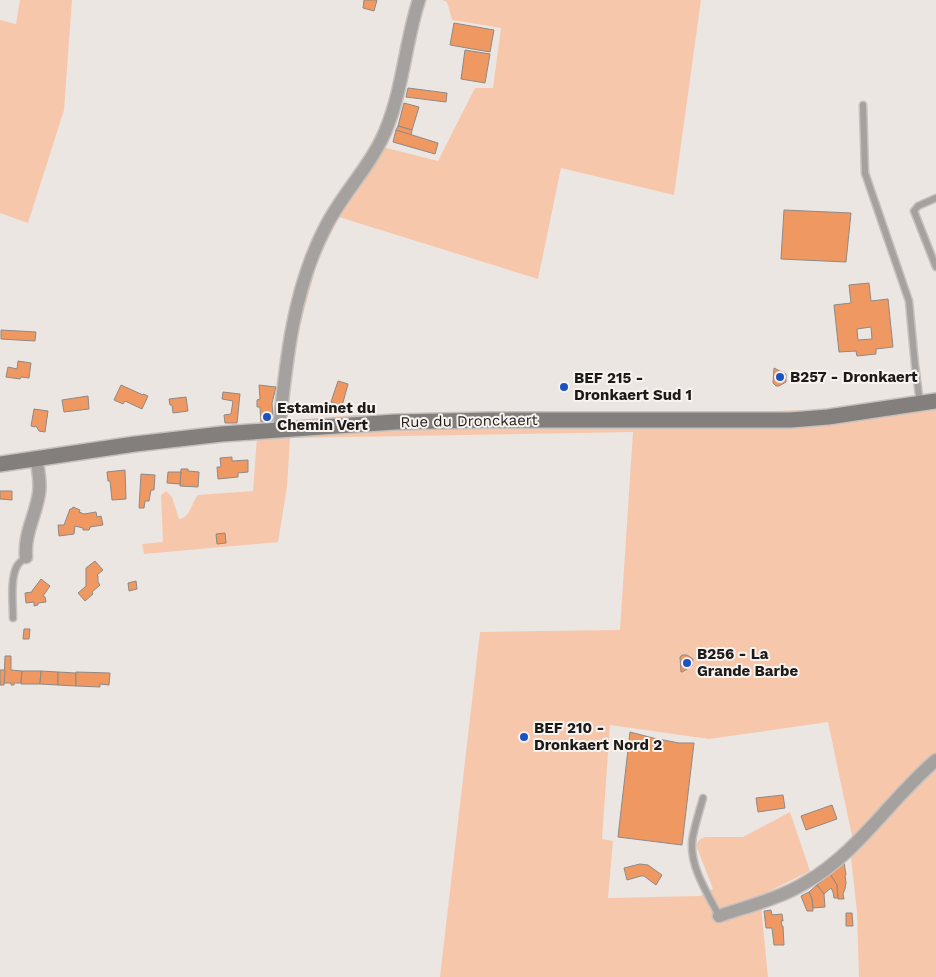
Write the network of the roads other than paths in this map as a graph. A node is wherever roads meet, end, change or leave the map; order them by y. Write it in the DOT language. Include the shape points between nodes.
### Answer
graph roads {
  1 [pos="419,0"];
  2 [pos="863,105"];
  3 [pos="936,198"];
  4 [pos="936,267"];
  5 [pos="936,401"];
  6 [pos="921,404"];
  7 [pos="936,410"];
  8 [pos="791,420"];
  9 [pos="279,430"];
  10 [pos="36,458"];
  11 [pos="0,464"];
  12 [pos="26,557"];
  13 [pos="13,618"];
  14 [pos="936,760"];
  15 [pos="703,798"];
  16 [pos="719,916"];
  1 -- 9 [label="street" via="385,132 370,161 326,226 302,286 290,343"];
  2 -- 6 [label="lane" via="865,172 909,301"];
  3 -- 4 [label="lane" via="914,211"];
  5 -- 6 [label="main road, Rue du Dronckaert"];
  6 -- 8 [label="main road, Rue du Dronckaert"];
  7 -- 8 [label="main road, Rue du Dronckaert" via="843,421"];
  8 -- 9 [label="main road, Rue du Dronckaert" via="435,421"];
  9 -- 10 [label="main road, Rue du Dronckaert" via="213,435"];
  10 -- 11 [label="main road, Rue du Dronckaert"];
  10 -- 12 [label="street" via="39,493 26,541"];
  12 -- 13 [label="lane" via="14,572"];
  14 -- 16 [label="street" via="872,827 818,875 783,895"];
  15 -- 16 [label="lane" via="692,842 693,857"];
}
